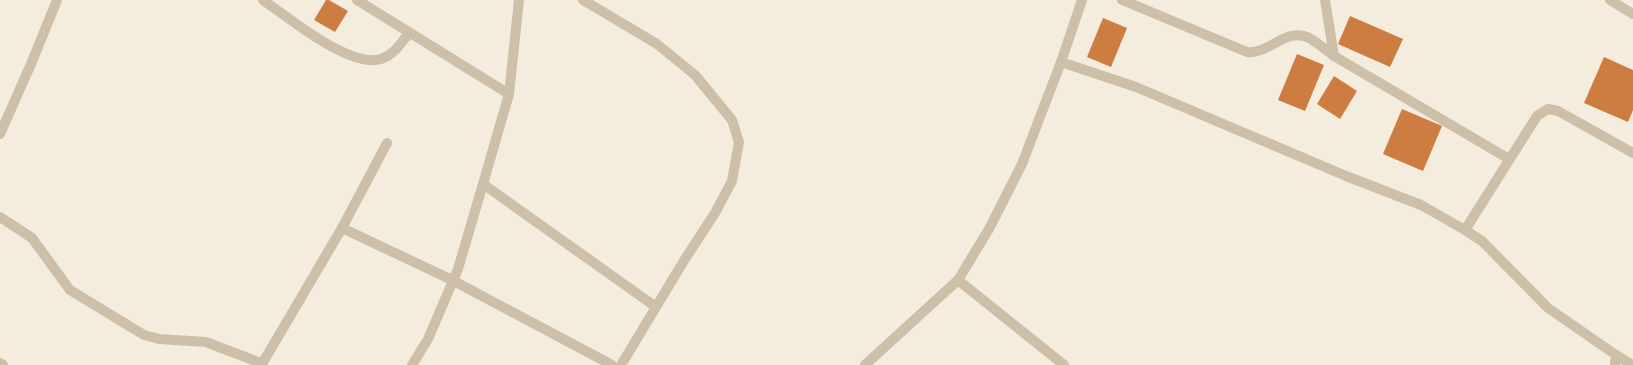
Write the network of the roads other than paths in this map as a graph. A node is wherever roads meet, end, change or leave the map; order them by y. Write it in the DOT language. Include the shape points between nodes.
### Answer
graph roads {
  1 [pos="57,0"];
  2 [pos="263,0"];
  3 [pos="357,0"];
  4 [pos="519,0"];
  5 [pos="583,0"];
  6 [pos="1082,0"];
  7 [pos="1122,0"];
  8 [pos="1325,0"];
  9 [pos="1610,0"];
  10 [pos="1633,14"];
  11 [pos="409,33"];
  12 [pos="1334,56"];
  13 [pos="1061,62"];
  14 [pos="509,94"];
  15 [pos="0,134"];
  16 [pos="387,143"];
  17 [pos="1633,153"];
  18 [pos="1509,159"];
  19 [pos="483,184"];
  20 [pos="0,217"];
  21 [pos="342,228"];
  22 [pos="1465,230"];
  23 [pos="452,280"];
  24 [pos="958,280"];
  25 [pos="656,307"];
  26 [pos="1616,360"];
  27 [pos="0,363"];
  28 [pos="3,365"];
  29 [pos="263,365"];
  30 [pos="412,365"];
  31 [pos="612,365"];
  32 [pos="621,365"];
  33 [pos="865,365"];
  34 [pos="1064,365"];
  35 [pos="1632,365"];
  1 -- 15 [label="street"];
  2 -- 11 [label="street" via="332,48 364,61 380,60 394,52"];
  3 -- 11 [label="street"];
  4 -- 14 [label="street"];
  5 -- 25 [label="street" via="657,44 695,75 732,120 739,142 732,181"];
  6 -- 13 [label="street"];
  7 -- 12 [label="street" via="1247,52 1255,53 1278,40 1298,36 1310,38"];
  8 -- 12 [label="street"];
  9 -- 10 [label="street"];
  11 -- 14 [label="street"];
  12 -- 18 [label="street"];
  13 -- 22 [label="street" via="1136,87 1421,205"];
  13 -- 24 [label="street" via="1022,164 989,229"];
  14 -- 19 [label="street"];
  16 -- 21 [label="street"];
  17 -- 18 [label="street" via="1558,111 1548,109 1537,116"];
  18 -- 22 [label="street"];
  19 -- 23 [label="street" via="458,269"];
  19 -- 25 [label="street"];
  20 -- 29 [label="street" via="32,238 70,290 144,335 159,339 206,342"];
  21 -- 23 [label="street"];
  21 -- 29 [label="street"];
  22 -- 26 [label="street" via="1482,241 1548,308"];
  23 -- 30 [label="street" via="428,339"];
  23 -- 31 [label="street"];
  24 -- 33 [label="street"];
  24 -- 34 [label="street"];
  25 -- 32 [label="street"];
  26 -- 35 [label="street"];
  27 -- 28 [label="street"];
}
